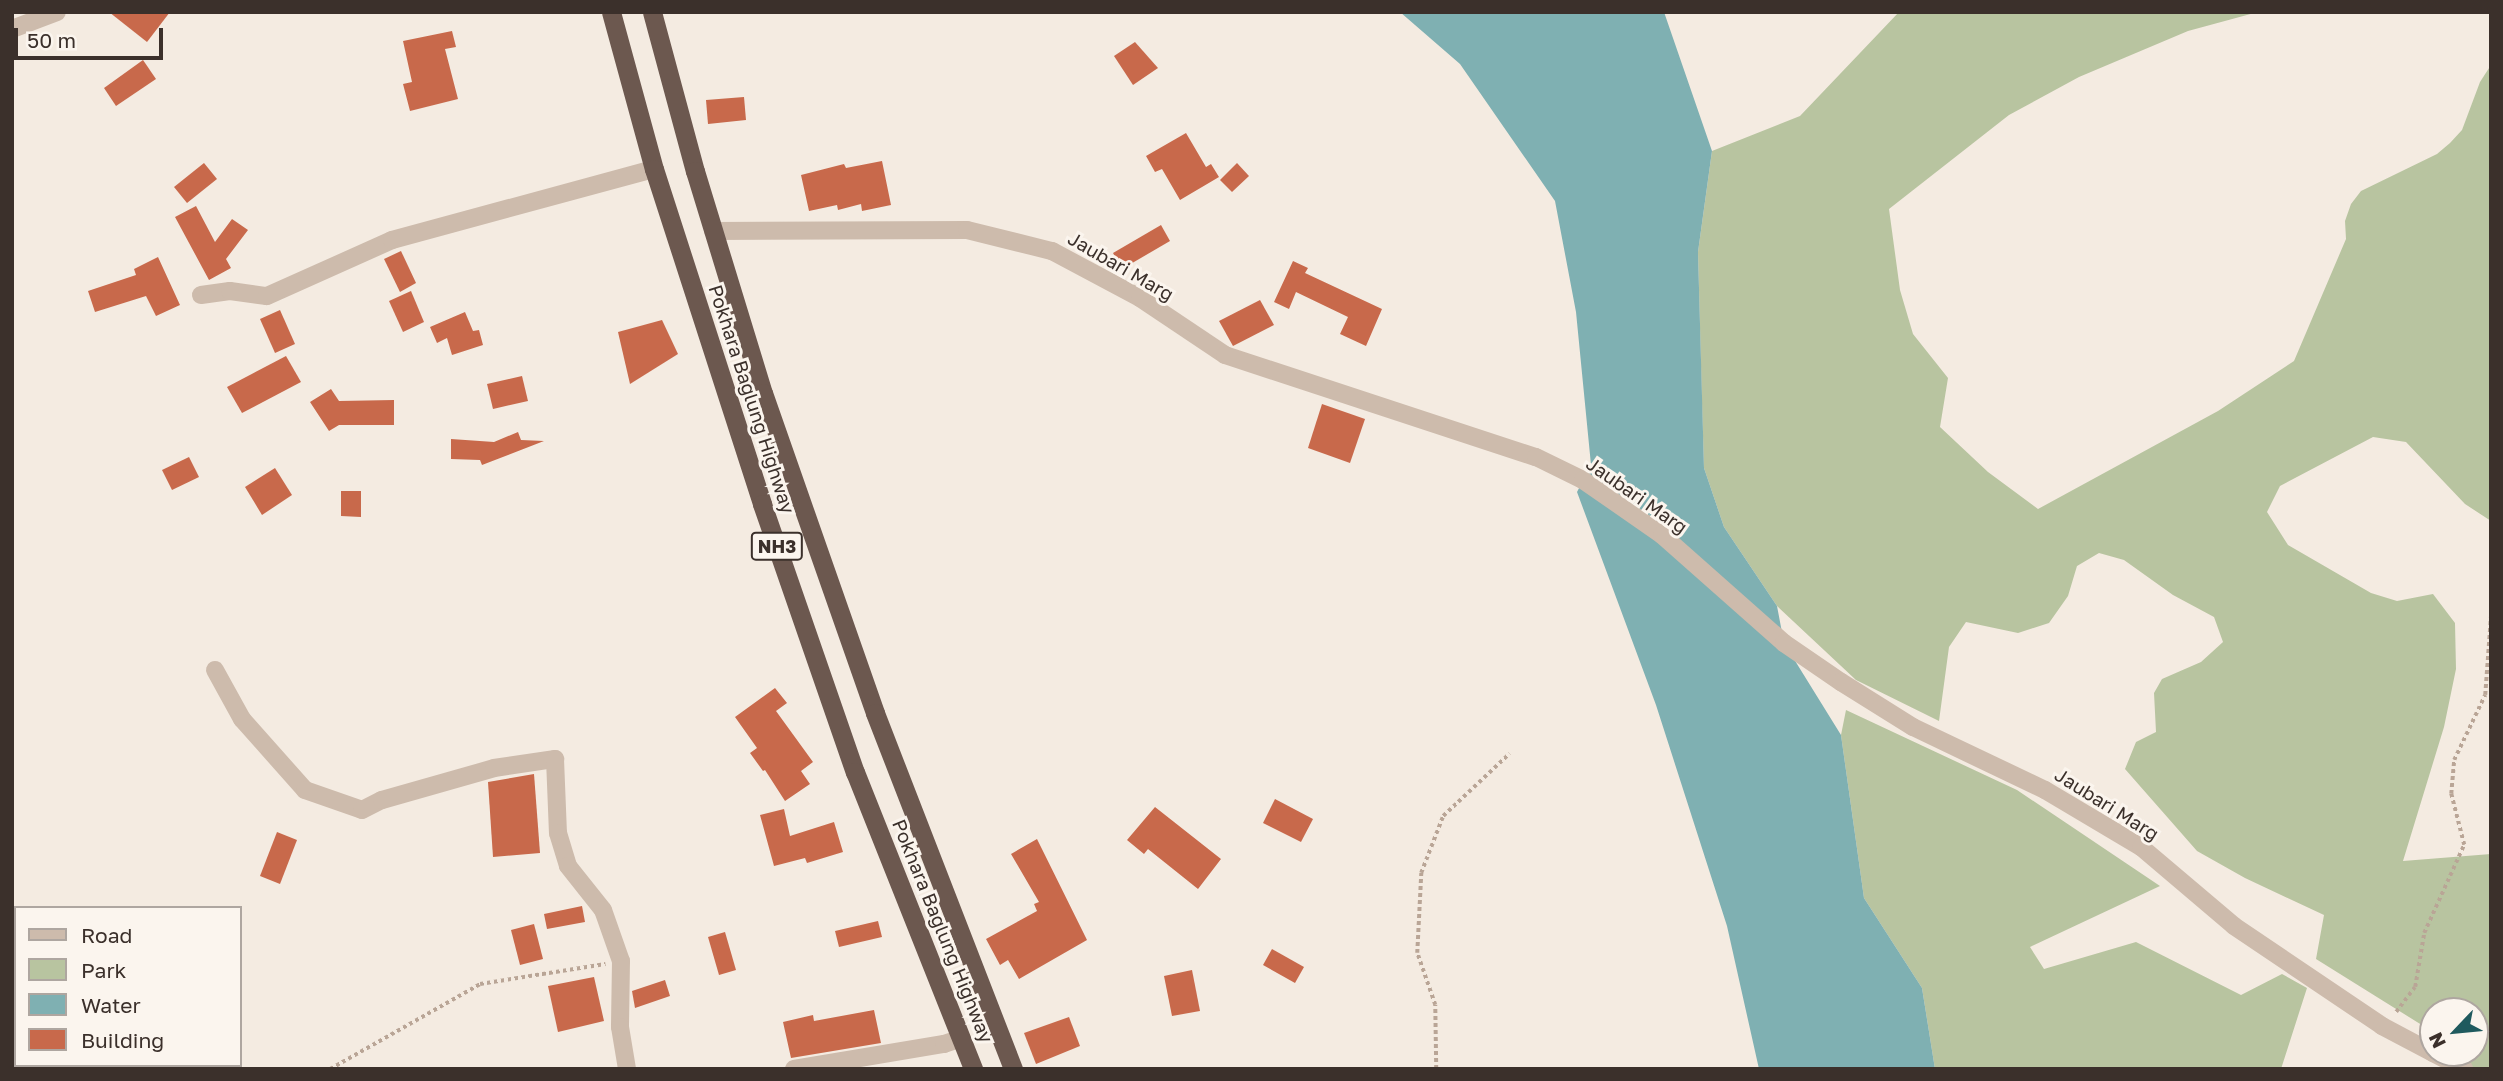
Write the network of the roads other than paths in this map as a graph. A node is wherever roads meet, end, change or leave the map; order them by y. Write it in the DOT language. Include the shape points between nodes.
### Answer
graph roads {
  1 [pos="57,12"];
  2 [pos="611,12"];
  3 [pos="652,12"];
  4 [pos="12,29"];
  5 [pos="654,169"];
  6 [pos="713,231"];
  7 [pos="201,295"];
  8 [pos="215,670"];
  9 [pos="961,1038"];
  10 [pos="2419,1046"];
  11 [pos="842,1065"];
  12 [pos="627,1069"];
  13 [pos="794,1069"];
  14 [pos="973,1069"];
  15 [pos="1013,1069"];
  1 -- 4 [label="street"];
  2 -- 5 [label="highway, Pokhara Baglung Highway / NH3"];
  3 -- 6 [label="highway, Pokhara Baglung Highway"];
  5 -- 7 [label="street" via="392,240 267,296 230,291"];
  5 -- 9 [label="highway, Pokhara Baglung Highway / NH3" via="855,772"];
  6 -- 10 [label="street, Jaubari Marg" via="967,230 1052,251 1140,298 1224,355 1536,457 1583,480 1662,535 1784,643 1842,682 1913,727 2045,790 2141,847 2234,926 2382,1026"];
  6 -- 15 [label="highway, Pokhara Baglung Highway" via="763,393 875,713"];
  8 -- 12 [label="street" via="242,719 305,790 362,810 494,768 555,759 558,833 568,866 603,910 621,961 620,1027"];
  9 -- 11 [label="street"];
  9 -- 14 [label="highway, Pokhara Baglung Highway / NH3"];
  11 -- 13 [label="street"];
}
